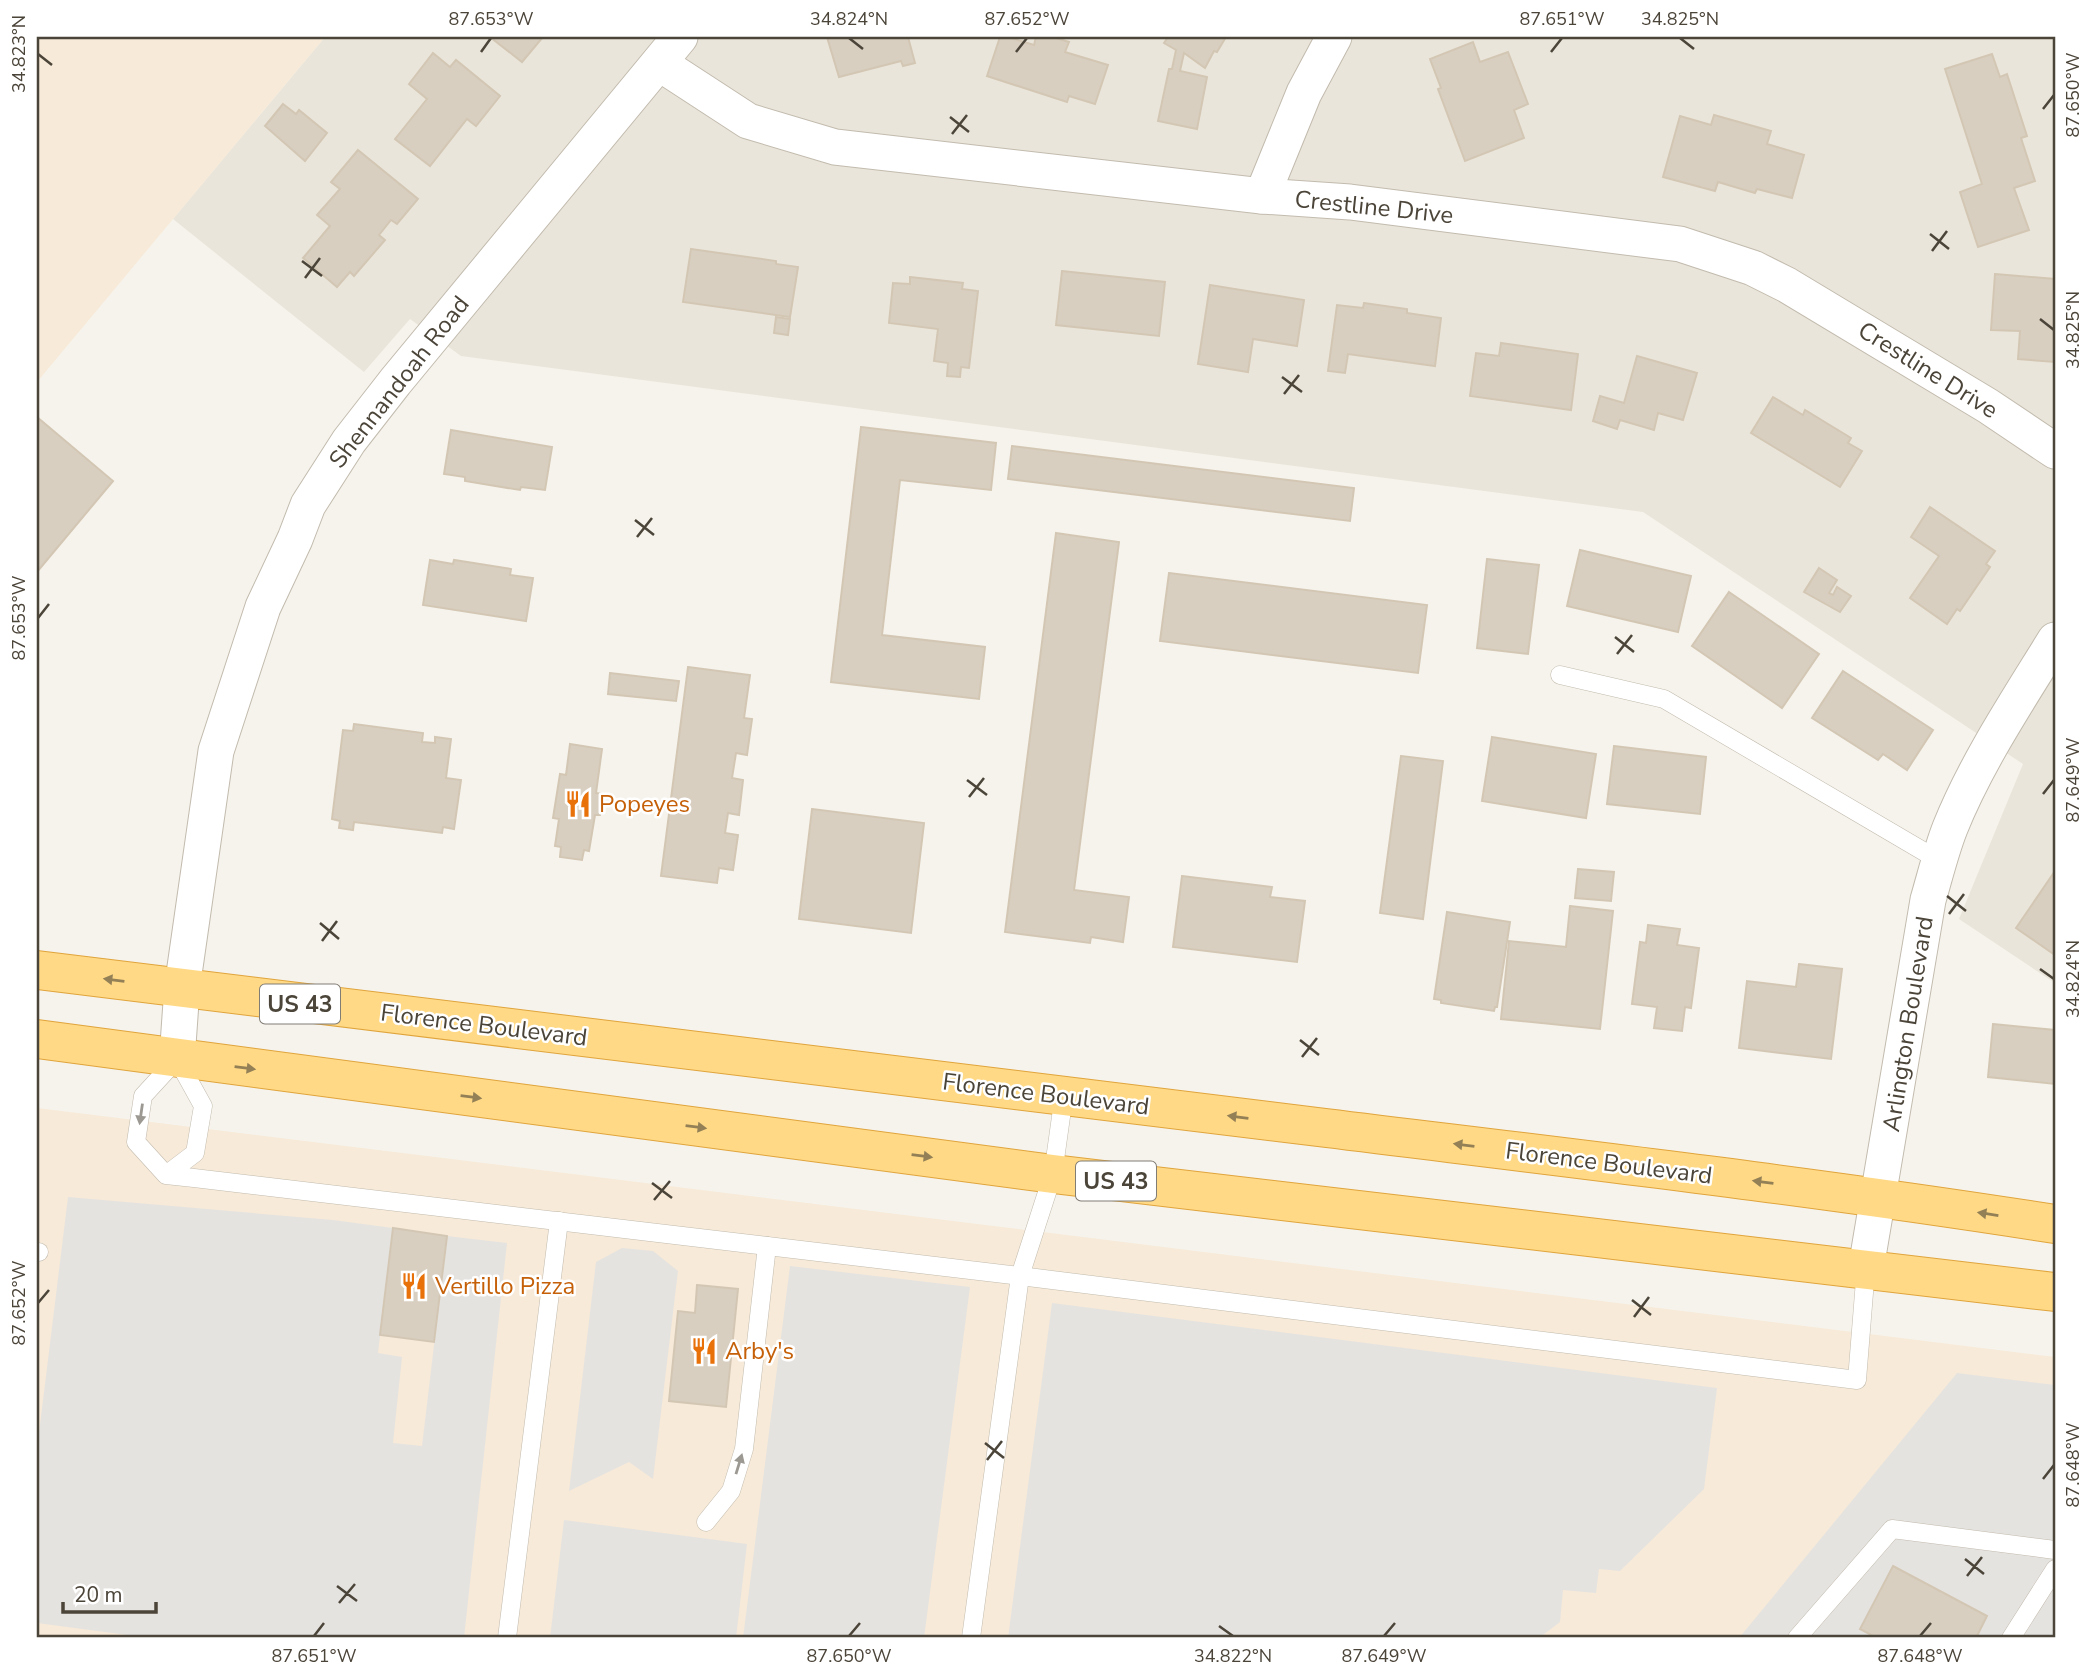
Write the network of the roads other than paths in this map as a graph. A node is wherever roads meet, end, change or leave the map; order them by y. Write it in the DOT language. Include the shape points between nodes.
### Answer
graph roads {
  1 [pos="1334,37"];
  2 [pos="669,50"];
  3 [pos="1262,196"];
  4 [pos="2055,451"];
  5 [pos="2055,640"];
  6 [pos="1560,675"];
  7 [pos="1940,861"];
  8 [pos="37,970"];
  9 [pos="182,988"];
  10 [pos="37,1039"];
  11 [pos="177,1059"];
  12 [pos="1063,1096"];
  13 [pos="1053,1174"];
  14 [pos="166,1175"];
  15 [pos="1880,1197"];
  16 [pos="559,1221"];
  17 [pos="2055,1224"];
  18 [pos="767,1246"];
  19 [pos="1866,1268"];
  20 [pos="1020,1276"];
  21 [pos="2055,1292"];
  22 [pos="706,1522"];
  23 [pos="2055,1550"];
  24 [pos="2055,1569"];
  25 [pos="507,1638"];
  26 [pos="971,1638"];
  27 [pos="1797,1638"];
  28 [pos="2011,1638"];
  1 -- 3 [label="street" via="1304,93"];
  2 -- 3 [label="street, Crestline Drive" via="748,121 835,146"];
  2 -- 9 [label="street, Shennandoah Road" via="394,382 308,505 263,607 216,751"];
  3 -- 4 [label="street, Crestline Drive" via="1560,228 1680,244 1717,255 1798,292"];
  5 -- 7 [label="street, Arlington Boulevard" via="1965,795"];
  6 -- 7 [label="lane" via="1664,699"];
  7 -- 15 [label="street, Arlington Boulevard" via="1928,900"];
  9 -- 8 [label="highway, Florence Boulevard / US 43, one-way"];
  9 -- 11 [label="street, Shennandoah Road"];
  9 -- 12 [label="highway, Florence Boulevard / US 43"];
  10 -- 11 [label="highway, US 43"];
  11 -- 13 [label="highway, US 43, one-way"];
  11 -- 14 [label="lane" via="203,1106 195,1153"];
  11 -- 14 [label="lane, one-way" via="143,1096 136,1142"];
  12 -- 13 [label="lane"];
  15 -- 12 [label="highway, Florence Boulevard / US 43, one-way"];
  13 -- 19 [label="highway, US 43"];
  13 -- 20 [label="lane"];
  14 -- 16 [label="lane"];
  17 -- 15 [label="highway, Florence Boulevard / US 43, one-way"];
  15 -- 19 [label="street, Arlington Boulevard"];
  16 -- 18 [label="lane"];
  16 -- 25 [label="lane"];
  18 -- 20 [label="lane"];
  22 -- 18 [label="lane, one-way" via="731,1492 744,1449"];
  19 -- 20 [label="lane" via="1857,1380"];
  19 -- 21 [label="highway, US 43"];
  20 -- 26 [label="lane"];
  23 -- 27 [label="lane" via="1892,1529"];
  24 -- 28 [label="lane"];
}
